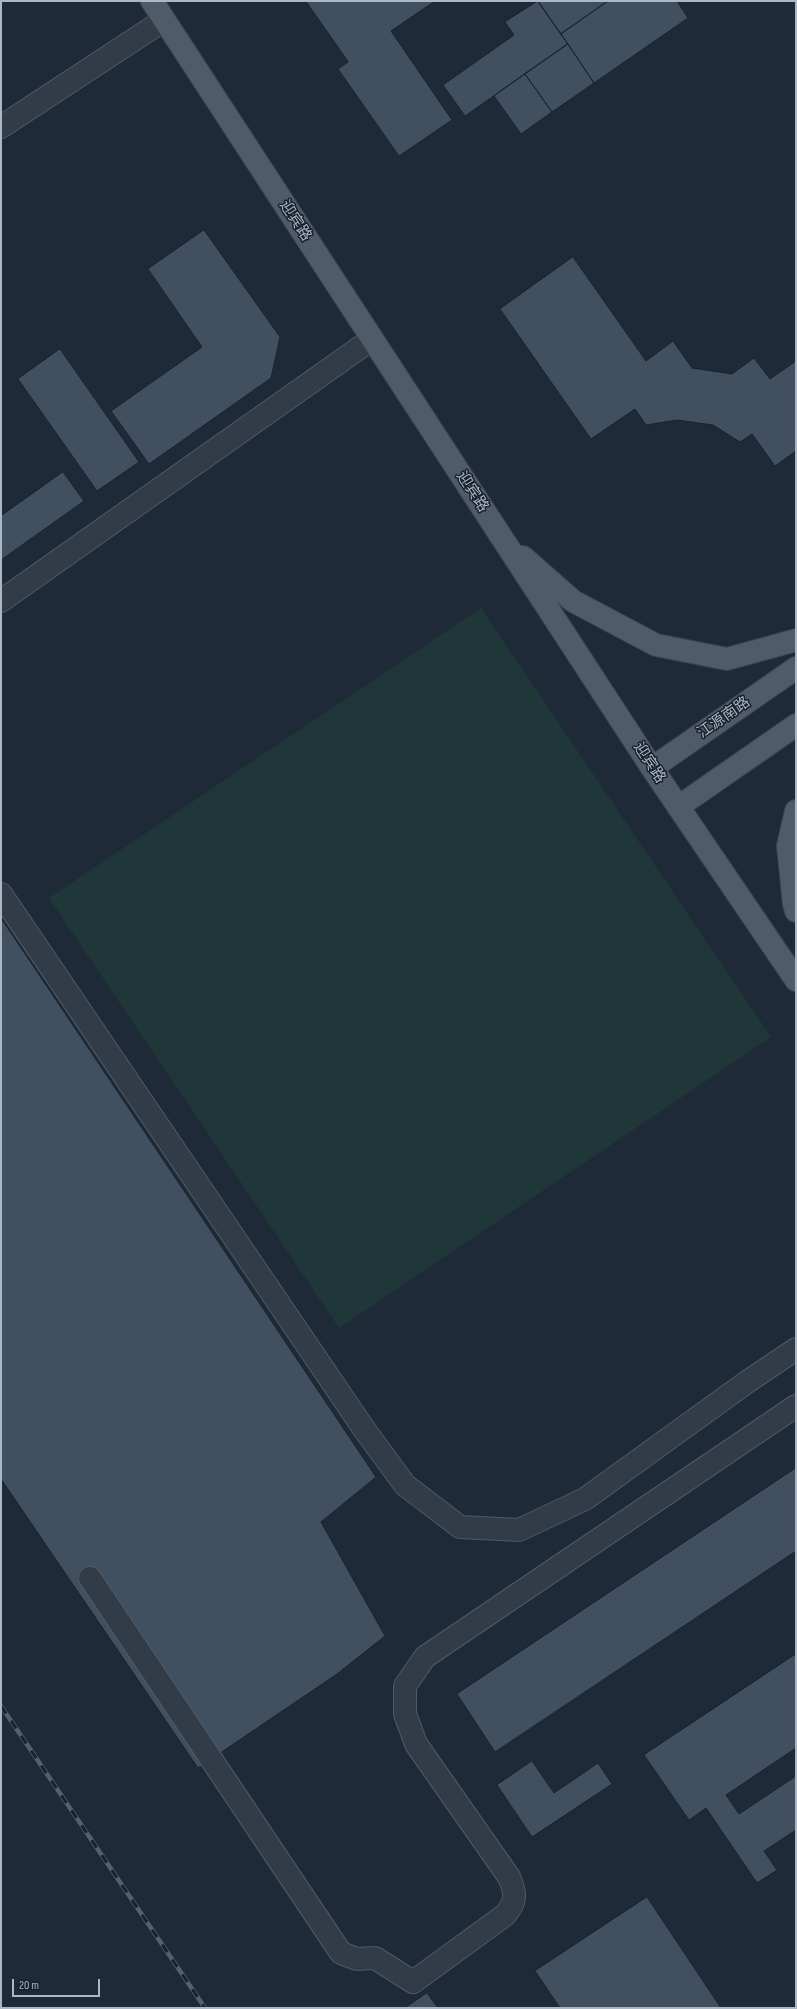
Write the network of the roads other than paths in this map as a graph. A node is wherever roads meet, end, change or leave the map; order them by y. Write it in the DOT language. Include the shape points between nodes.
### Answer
graph roads {
  1 [pos="152,1"];
  2 [pos="164,20"];
  3 [pos="1,127"];
  4 [pos="372,339"];
  5 [pos="502,538"];
  6 [pos="1,601"];
  7 [pos="796,640"];
  8 [pos="796,668"];
  9 [pos="796,725"];
  10 [pos="652,768"];
  11 [pos="678,807"];
  12 [pos="796,810"];
  13 [pos="1,894"];
  14 [pos="796,911"];
  15 [pos="796,980"];
  16 [pos="796,1349"];
  17 [pos="796,1406"];
  18 [pos="90,1578"];
  1 -- 2 [label="main road, 迎宾路"];
  2 -- 3 [label="street"];
  2 -- 4 [label="main road, 迎宾路"];
  4 -- 5 [label="main road, 迎宾路"];
  4 -- 6 [label="street"];
  5 -- 7 [label="main road" via="574,601 656,645 727,659"];
  5 -- 10 [label="main road, 迎宾路"];
  8 -- 10 [label="main road, 江源南路"];
  9 -- 11 [label="main road"];
  10 -- 11 [label="main road, 迎宾路"];
  11 -- 15 [label="main road, 迎宾路"];
  12 -- 14 [label="main road" via="788,846"];
  13 -- 16 [label="street" via="364,1429 405,1485 460,1527 519,1530 586,1499"];
  17 -- 18 [label="street" via="425,1657 405,1686 405,1714 416,1744 509,1877 514,1890 513,1906 505,1915 413,1982 375,1958 357,1959 341,1953"];
}
